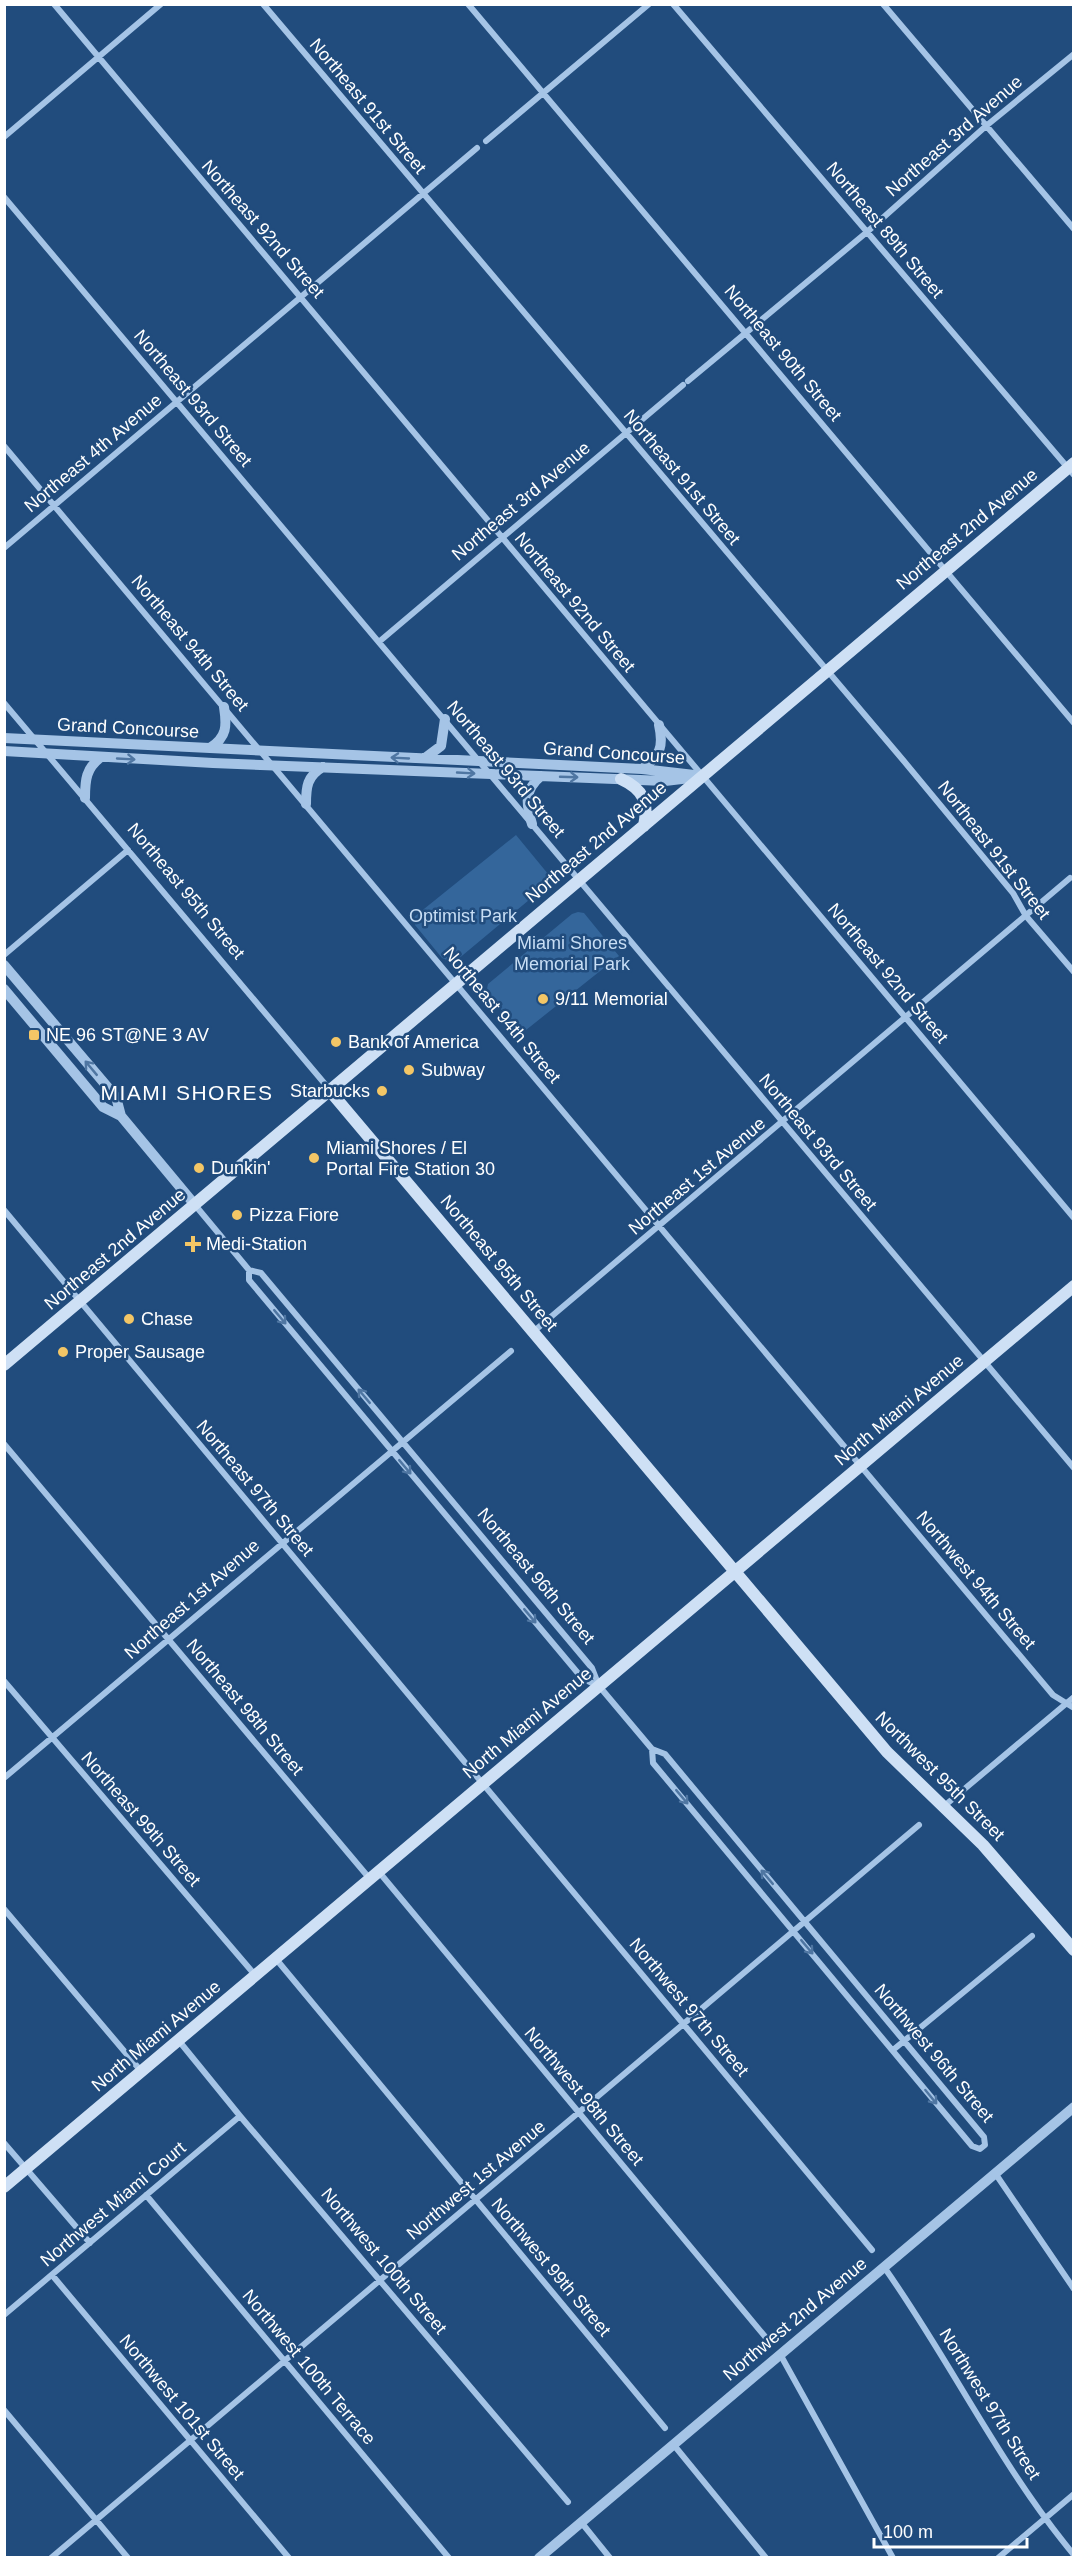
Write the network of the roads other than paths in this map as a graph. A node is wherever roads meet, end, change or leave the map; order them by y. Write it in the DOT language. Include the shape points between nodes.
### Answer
graph roads {
  1 [pos="54,4"];
  2 [pos="161,4"];
  3 [pos="263,4"];
  4 [pos="468,4"];
  5 [pos="649,4"];
  6 [pos="674,4"];
  7 [pos="883,4"];
  8 [pos="1074,54"];
  9 [pos="97,58"];
  10 [pos="543,93"];
  11 [pos="986,126"];
  12 [pos="4,137"];
  13 [pos="486,141"];
  14 [pos="477,148"];
  15 [pos="423,194"];
  16 [pos="4,197"];
  17 [pos="1074,229"];
  18 [pos="867,232"];
  19 [pos="302,297"];
  20 [pos="746,332"];
  21 [pos="176,402"];
  22 [pos="626,433"];
  23 [pos="4,446"];
  24 [pos="1072,469"];
  25 [pos="54,505"];
  26 [pos="501,537"];
  27 [pos="4,548"];
  28 [pos="946,570"];
  29 [pos="380,641"];
  30 [pos="827,671"];
  31 [pos="4,703"];
  32 [pos="224,707"];
  33 [pos="445,719"];
  34 [pos="1074,723"];
  35 [pos="659,725"];
  36 [pos="4,738"];
  37 [pos="36,740"];
  38 [pos="210,748"];
  39 [pos="4,751"];
  40 [pos="261,751"];
  41 [pos="47,754"];
  42 [pos="101,757"];
  43 [pos="424,759"];
  44 [pos="480,762"];
  45 [pos="273,765"];
  46 [pos="324,766"];
  47 [pos="642,770"];
  48 [pos="490,774"];
  49 [pos="541,776"];
  50 [pos="703,776"];
  51 [pos="621,779"];
  52 [pos="85,798"];
  53 [pos="306,804"];
  54 [pos="532,824"];
  55 [pos="644,826"];
  56 [pos="128,850"];
  57 [pos="1070,878"];
  58 [pos="579,880"];
  59 [pos="1026,916"];
  60 [pos="4,955"];
  61 [pos="4,965"];
  62 [pos="1074,972"];
  63 [pos="456,984"];
  64 [pos="4,989"];
  65 [pos="905,1018"];
  66 [pos="330,1091"];
  67 [pos="121,1116"];
  68 [pos="783,1123"];
  69 [pos="195,1205"];
  70 [pos="4,1210"];
  71 [pos="1074,1218"];
  72 [pos="659,1227"];
  73 [pos="249,1270"];
  74 [pos="1074,1286"];
  75 [pos="80,1302"];
  76 [pos="533,1332"];
  77 [pos="511,1352"];
  78 [pos="984,1362"];
  79 [pos="4,1365"];
  80 [pos="403,1442"];
  81 [pos="4,1444"];
  82 [pos="392,1451"];
  83 [pos="860,1466"];
  84 [pos="1074,1468"];
  85 [pos="281,1543"];
  86 [pos="735,1572"];
  87 [pos="169,1640"];
  88 [pos="4,1681"];
  89 [pos="599,1686"];
  90 [pos="1074,1697"];
  91 [pos="1066,1703"];
  92 [pos="1074,1708"];
  93 [pos="52,1738"];
  94 [pos="652,1749"];
  95 [pos="4,1778"];
  96 [pos="484,1782"];
  97 [pos="943,1807"];
  98 [pos="919,1825"];
  99 [pos="374,1875"];
  100 [pos="4,1909"];
  101 [pos="805,1922"];
  102 [pos="794,1931"];
  103 [pos="1032,1936"];
  104 [pos="1074,1950"];
  105 [pos="275,1958"];
  106 [pos="255,1975"];
  107 [pos="684,2024"];
  108 [pos="178,2040"];
  109 [pos="904,2041"];
  110 [pos="893,2050"];
  111 [pos="141,2072"];
  112 [pos="1074,2107"];
  113 [pos="579,2113"];
  114 [pos="240,2116"];
  115 [pos="4,2143"];
  116 [pos="26,2169"];
  117 [pos="995,2173"];
  118 [pos="4,2187"];
  119 [pos="147,2195"];
  120 [pos="476,2200"];
  121 [pos="90,2243"];
  122 [pos="872,2250"];
  123 [pos="884,2266"];
  124 [pos="52,2275"];
  125 [pos="381,2280"];
  126 [pos="1074,2289"];
  127 [pos="4,2315"];
  128 [pos="767,2339"];
  129 [pos="780,2354"];
  130 [pos="286,2362"];
  131 [pos="4,2410"];
  132 [pos="665,2428"];
  133 [pos="190,2441"];
  134 [pos="673,2445"];
  135 [pos="1074,2494"];
  136 [pos="568,2502"];
  137 [pos="1044,2518"];
  138 [pos="96,2519"];
  139 [pos="580,2522"];
  140 [pos="1074,2555"];
  141 [pos="51,2558"];
  142 [pos="128,2558"];
  143 [pos="289,2558"];
  144 [pos="449,2558"];
  145 [pos="539,2558"];
  146 [pos="610,2558"];
  147 [pos="766,2558"];
  148 [pos="893,2558"];
  149 [pos="998,2558"];
  1 -- 9 [label="street, Northeast 92nd Street"];
  2 -- 9 [label="street"];
  3 -- 15 [label="street, Northeast 91st Street"];
  4 -- 10 [label="street, Northeast 90th Street"];
  5 -- 10 [label="street"];
  6 -- 18 [label="street, Northeast 89th Street"];
  7 -- 11 [label="street"];
  8 -- 11 [label="street, Northeast 3rd Avenue"];
  9 -- 12 [label="street"];
  9 -- 19 [label="street, Northeast 92nd Street"];
  10 -- 13 [label="street"];
  10 -- 20 [label="street, Northeast 90th Street"];
  11 -- 17 [label="street"];
  11 -- 18 [label="street, Northeast 3rd Avenue"];
  14 -- 15 [label="street, Northeast 4th Avenue"];
  15 -- 19 [label="street, Northeast 4th Avenue"];
  15 -- 22 [label="street, Northeast 91st Street"];
  16 -- 21 [label="street, Northeast 93rd Street"];
  18 -- 20 [label="street, Northeast 3rd Avenue"];
  18 -- 24 [label="street, Northeast 89th Street"];
  19 -- 21 [label="street, Northeast 4th Avenue"];
  19 -- 26 [label="street, Northeast 92nd Street"];
  20 -- 22 [label="street, Northeast 3rd Avenue"];
  20 -- 28 [label="street, Northeast 90th Street"];
  21 -- 25 [label="street, Northeast 4th Avenue"];
  21 -- 29 [label="street, Northeast 93rd Street"];
  22 -- 26 [label="street, Northeast 3rd Avenue"];
  22 -- 30 [label="street, Northeast 91st Street"];
  23 -- 25 [label="street, Northeast 94th Street"];
  24 -- 28 [label="main road, Northeast 2nd Avenue"];
  25 -- 27 [label="street, Northeast 4th Avenue"];
  25 -- 32 [label="street, Northeast 94th Street"];
  26 -- 29 [label="street, Northeast 3rd Avenue"];
  26 -- 35 [label="street, Northeast 92nd Street"];
  28 -- 30 [label="main road, Northeast 2nd Avenue"];
  28 -- 34 [label="street, Northeast 90th Street"];
  29 -- 33 [label="street, Northeast 93rd Street"];
  30 -- 50 [label="main road, Northeast 2nd Avenue"];
  30 -- 59 [label="street, Northeast 91st Street" via="1013,893"];
  31 -- 37 [label="street, Northeast 95th Street"];
  32 -- 38 [label="street" via="226,730"];
  32 -- 40 [label="street, Northeast 94th Street"];
  33 -- 43 [label="street" via="441,746"];
  33 -- 44 [label="street, Northeast 93rd Street"];
  35 -- 47 [label="street" via="662,747 654,761"];
  35 -- 50 [label="street, Northeast 92nd Street"];
  36 -- 37 [label="street, Grand Concourse"];
  37 -- 38 [label="street, Grand Concourse"];
  37 -- 41 [label="street, Northeast 95th Street"];
  38 -- 40 [label="street, Grand Concourse"];
  39 -- 41 [label="street, Grand Concourse"];
  43 -- 40 [label="street, Grand Concourse, one-way"];
  40 -- 45 [label="street, Northeast 94th Street"];
  41 -- 42 [label="street, Grand Concourse"];
  41 -- 52 [label="street, Northeast 95th Street"];
  42 -- 45 [label="street, Grand Concourse, one-way"];
  42 -- 52 [label="street" via="87,774"];
  43 -- 44 [label="street, Grand Concourse"];
  44 -- 47 [label="street, Grand Concourse"];
  44 -- 48 [label="street, Northeast 93rd Street"];
  45 -- 46 [label="street, Grand Concourse"];
  45 -- 53 [label="street, Northeast 94th Street"];
  46 -- 48 [label="street, Grand Concourse, one-way"];
  46 -- 53 [label="street" via="308,780"];
  47 -- 50 [label="street, Grand Concourse"];
  48 -- 49 [label="street, Grand Concourse"];
  48 -- 54 [label="street, Northeast 93rd Street"];
  49 -- 51 [label="street, Grand Concourse, one-way"];
  49 -- 54 [label="street" via="527,795"];
  50 -- 51 [label="street, Grand Concourse" via="672,781"];
  50 -- 55 [label="main road, Northeast 2nd Avenue"];
  50 -- 65 [label="street, Northeast 92nd Street"];
  51 -- 55 [label="main road" via="638,788 644,798"];
  52 -- 56 [label="street, Northeast 95th Street"];
  53 -- 63 [label="street, Northeast 94th Street"];
  54 -- 58 [label="street, Northeast 93rd Street"];
  55 -- 58 [label="main road, Northeast 2nd Avenue"];
  56 -- 60 [label="street"];
  56 -- 66 [label="street, Northeast 95th Street"];
  57 -- 59 [label="street, Northeast 1st Avenue"];
  58 -- 63 [label="main road, Northeast 2nd Avenue"];
  58 -- 68 [label="street, Northeast 93rd Street"];
  59 -- 62 [label="street, Northeast 91st Street"];
  59 -- 65 [label="street, Northeast 1st Avenue"];
  67 -- 61 [label="street, Northeast 96th Street, one-way" via="116,1097"];
  63 -- 66 [label="main road, Northeast 2nd Avenue"];
  63 -- 72 [label="street, Northeast 94th Street"];
  64 -- 67 [label="street, Northeast 96th Street" via="103,1107"];
  65 -- 68 [label="street, Northeast 1st Avenue"];
  65 -- 71 [label="street, Northeast 92nd Street"];
  66 -- 69 [label="main road, Northeast 2nd Avenue"];
  66 -- 76 [label="main road, Northeast 95th Street"];
  67 -- 69 [label="street, Northeast 96th Street"];
  68 -- 72 [label="street, Northeast 1st Avenue"];
  68 -- 78 [label="street, Northeast 93rd Street"];
  69 -- 73 [label="street, Northeast 96th Street"];
  69 -- 75 [label="main road, Northeast 2nd Avenue"];
  70 -- 75 [label="street, Northeast 97th Street"];
  72 -- 76 [label="street, Northeast 1st Avenue"];
  72 -- 83 [label="street, Northeast 94th Street"];
  80 -- 73 [label="street, Northeast 96th Street, one-way" via="261,1273"];
  73 -- 82 [label="street, Northeast 96th Street, one-way" via="249,1280"];
  74 -- 78 [label="main road, North Miami Avenue"];
  75 -- 79 [label="main road, Northeast 2nd Avenue"];
  75 -- 85 [label="street, Northeast 97th Street"];
  76 -- 86 [label="main road, Northeast 95th Street"];
  77 -- 80 [label="street, Northeast 1st Avenue"];
  78 -- 83 [label="main road, North Miami Avenue"];
  78 -- 84 [label="street, Northeast 93rd Street"];
  80 -- 82 [label="street, Northeast 1st Avenue"];
  80 -- 89 [label="street, Northeast 96th Street" via="592,1668"];
  81 -- 87 [label="street, Northeast 98th Street"];
  82 -- 85 [label="street, Northeast 1st Avenue"];
  82 -- 89 [label="street, Northeast 96th Street, one-way" via="582,1678"];
  83 -- 86 [label="main road, North Miami Avenue"];
  83 -- 91 [label="street, Northwest 94th Street" via="1053,1695"];
  85 -- 87 [label="street, Northeast 1st Avenue"];
  85 -- 96 [label="street, Northeast 97th Street"];
  86 -- 89 [label="main road, North Miami Avenue"];
  86 -- 97 [label="main road, Northwest 95th Street" via="887,1752"];
  87 -- 93 [label="street, Northeast 1st Avenue"];
  87 -- 99 [label="street, Northeast 98th Street"];
  88 -- 93 [label="street, Northeast 99th Street"];
  89 -- 94 [label="street, Northwest 96th Street"];
  89 -- 96 [label="main road, North Miami Avenue"];
  90 -- 91 [label="street"];
  91 -- 92 [label="street, Northwest 94th Street"];
  91 -- 97 [label="street"];
  93 -- 95 [label="street, Northeast 1st Avenue"];
  93 -- 106 [label="street, Northeast 99th Street"];
  101 -- 94 [label="street, Northwest 96th Street, one-way" via="665,1754"];
  94 -- 102 [label="street, Northwest 96th Street, one-way" via="653,1763"];
  96 -- 99 [label="main road, North Miami Avenue"];
  96 -- 107 [label="street, Northwest 97th Street"];
  97 -- 104 [label="main road, Northwest 95th Street" via="1005,1869"];
  98 -- 101 [label="street, Northwest 1st Avenue"];
  99 -- 105 [label="main road, North Miami Avenue"];
  99 -- 113 [label="street, Northwest 98th Street"];
  100 -- 111 [label="street"];
  101 -- 102 [label="street, Northwest 1st Avenue"];
  101 -- 109 [label="street, Northwest 96th Street"];
  102 -- 107 [label="street, Northwest 1st Avenue"];
  102 -- 110 [label="street, Northwest 96th Street, one-way"];
  103 -- 109 [label="street"];
  105 -- 106 [label="main road, North Miami Avenue"];
  105 -- 120 [label="street, Northwest 99th Street"];
  106 -- 108 [label="main road, North Miami Avenue"];
  107 -- 113 [label="street, Northwest 1st Avenue"];
  107 -- 122 [label="street, Northwest 97th Street"];
  108 -- 111 [label="main road, North Miami Avenue"];
  108 -- 114 [label="street, Northwest 100th Street"];
  109 -- 110 [label="street"];
  110 -- 109 [label="street, Northwest 96th Street, one-way" via="972,2146 976,2149 984,2145 984,2137"];
  111 -- 116 [label="main road, North Miami Avenue"];
  112 -- 117 [label="street, Northwest 2nd Avenue"];
  113 -- 120 [label="street, Northwest 1st Avenue"];
  113 -- 128 [label="street, Northwest 98th Street"];
  114 -- 119 [label="street, Northwest Miami Court"];
  114 -- 125 [label="street, Northwest 100th Street"];
  115 -- 116 [label="street"];
  116 -- 118 [label="main road, North Miami Avenue"];
  116 -- 121 [label="street"];
  117 -- 123 [label="street, Northwest 2nd Avenue"];
  117 -- 126 [label="street"];
  119 -- 121 [label="street, Northwest Miami Court"];
  119 -- 130 [label="street, Northwest 100th Terrace"];
  120 -- 125 [label="street, Northwest 1st Avenue"];
  120 -- 132 [label="street, Northwest 99th Street"];
  121 -- 124 [label="street, Northwest Miami Court"];
  123 -- 129 [label="street, Northwest 2nd Avenue"];
  123 -- 137 [label="street, Northwest 97th Street"];
  124 -- 127 [label="street, Northwest Miami Court"];
  124 -- 133 [label="street, Northwest 101st Street"];
  125 -- 130 [label="street, Northwest 1st Avenue"];
  125 -- 136 [label="street, Northwest 100th Street"];
  129 -- 134 [label="street, Northwest 2nd Avenue"];
  129 -- 148 [label="street"];
  130 -- 133 [label="street, Northwest 1st Avenue"];
  130 -- 144 [label="street, Northwest 100th Terrace"];
  131 -- 138 [label="street"];
  133 -- 138 [label="street, Northwest 1st Avenue"];
  133 -- 143 [label="street, Northwest 101st Street"];
  134 -- 139 [label="street, Northwest 2nd Avenue"];
  134 -- 147 [label="street"];
  135 -- 137 [label="street"];
  137 -- 140 [label="street, Northwest 97th Street"];
  137 -- 149 [label="street"];
  138 -- 141 [label="street, Northwest 1st Avenue"];
  138 -- 142 [label="street"];
  139 -- 145 [label="street, Northwest 2nd Avenue"];
  139 -- 146 [label="street"];
}
